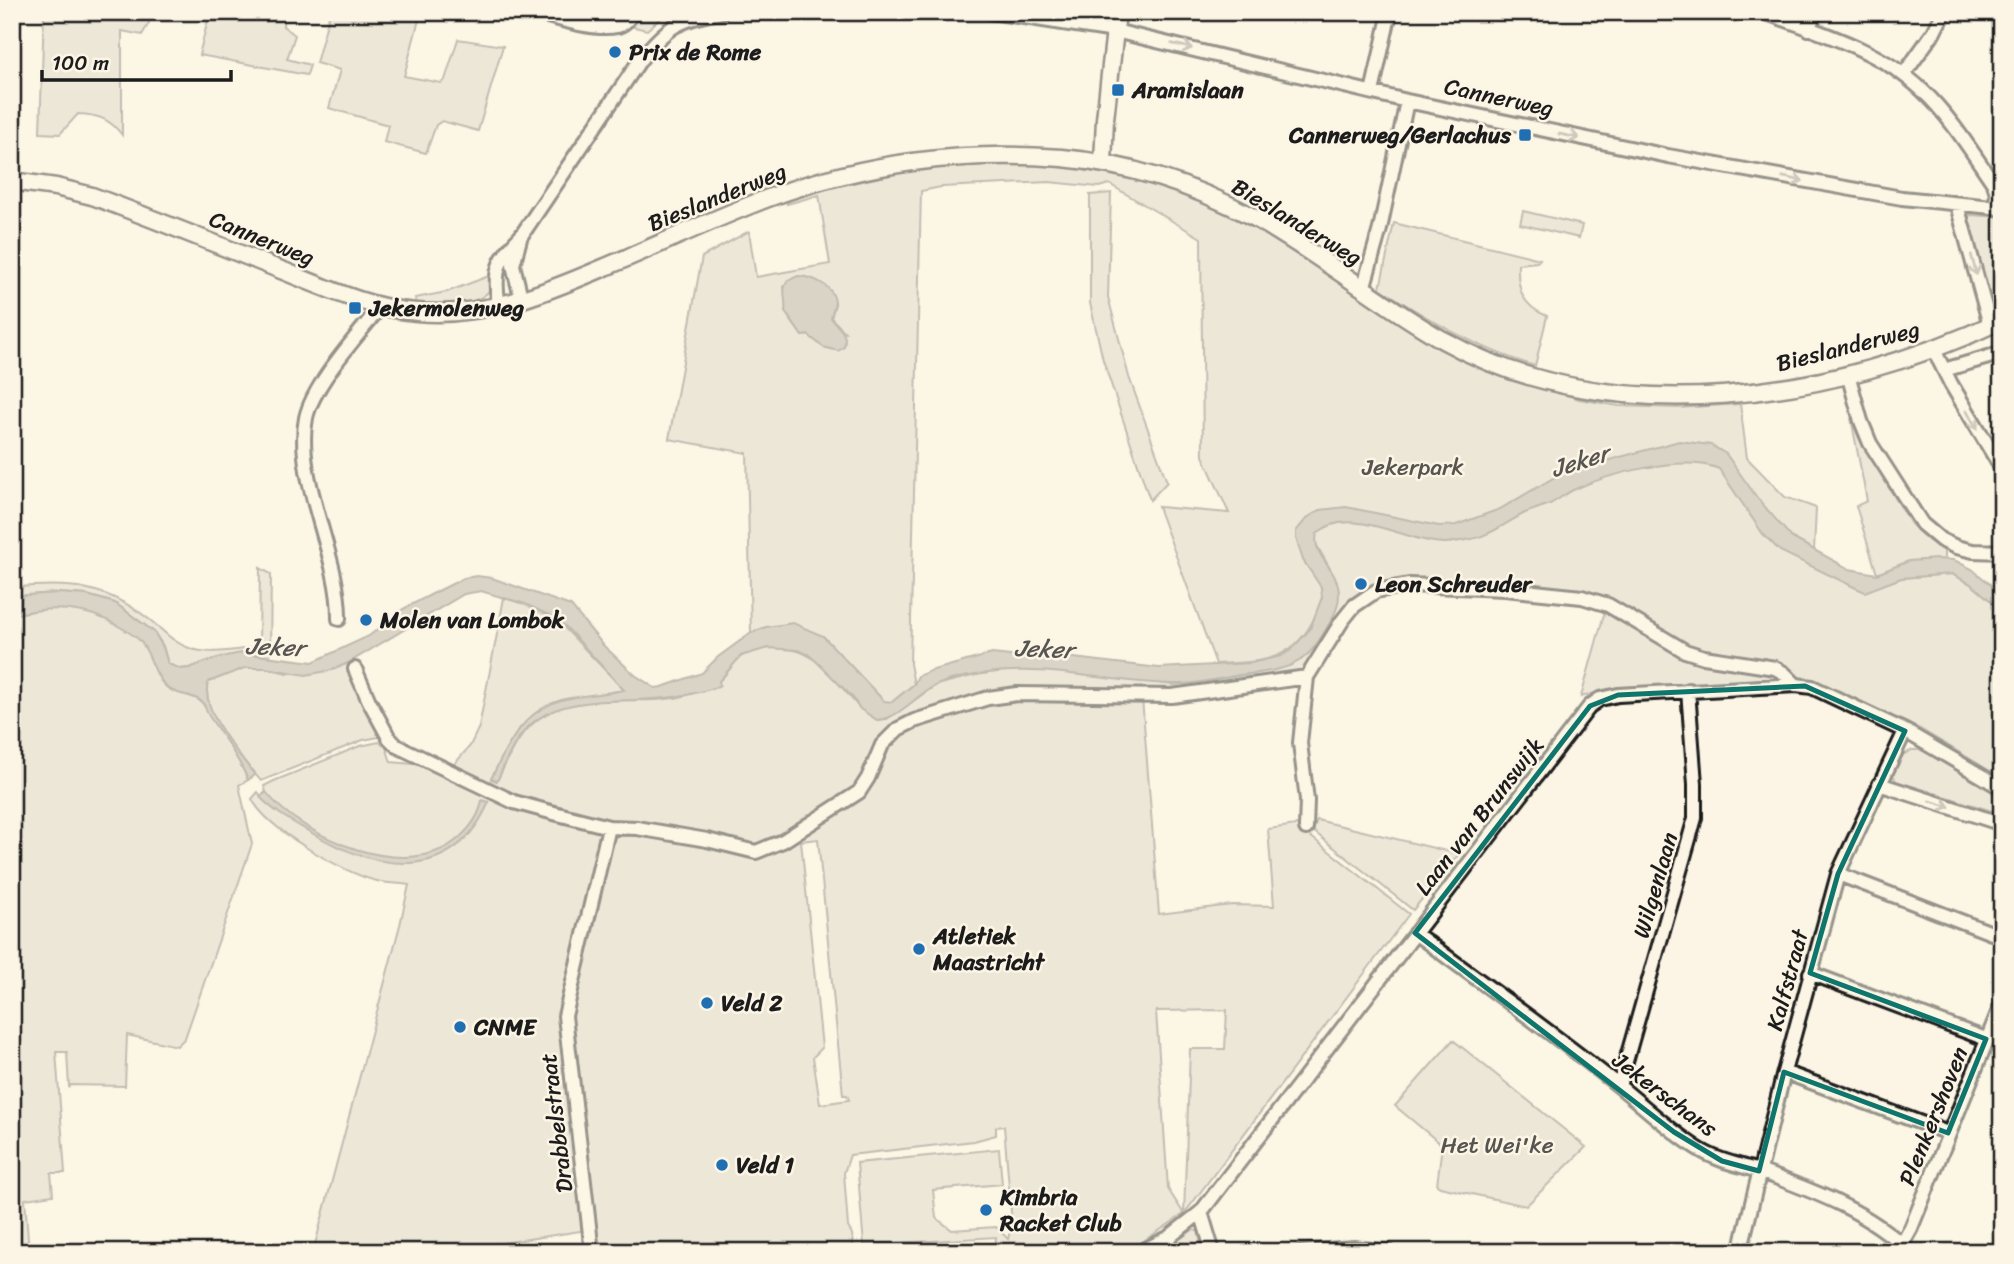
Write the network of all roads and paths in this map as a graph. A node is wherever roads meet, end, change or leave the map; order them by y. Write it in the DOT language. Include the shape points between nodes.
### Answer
graph roads {
  1 [pos="534,12"];
  2 [pos="634,12"];
  3 [pos="722,12"];
  4 [pos="991,12"];
  5 [pos="1117,12"];
  6 [pos="1390,12"];
  7 [pos="1764,12"];
  8 [pos="1816,12"];
  9 [pos="1944,12"];
  10 [pos="1808,29"];
  11 [pos="1115,31"];
  12 [pos="1904,75"];
  13 [pos="1372,92"];
  14 [pos="1407,101"];
  15 [pos="1103,163"];
  16 [pos="12,181"];
  17 [pos="1957,205"];
  18 [pos="1999,208"];
  19 [pos="521,236"];
  20 [pos="1363,289"];
  21 [pos="522,301"];
  22 [pos="381,306"];
  23 [pos="499,306"];
  24 [pos="1996,322"];
  25 [pos="1933,348"];
  26 [pos="2002,353"];
  27 [pos="1944,370"];
  28 [pos="1848,374"];
  29 [pos="2002,469"];
  30 [pos="2002,552"];
  31 [pos="339,619"];
  32 [pos="355,668"];
  33 [pos="1307,677"];
  34 [pos="1796,685"];
  35 [pos="1688,690"];
  36 [pos="1905,731"];
  37 [pos="1879,784"];
  38 [pos="2002,788"];
  39 [pos="2002,824"];
  40 [pos="609,827"];
  41 [pos="1306,828"];
  42 [pos="1838,874"];
  43 [pos="1415,933"];
  44 [pos="2002,937"];
  45 [pos="1810,972"];
  46 [pos="2002,1003"];
  47 [pos="1986,1039"];
  48 [pos="1784,1072"];
  49 [pos="1619,1086"];
  50 [pos="1948,1133"];
  51 [pos="1759,1171"];
  52 [pos="1201,1212"];
  53 [pos="1168,1238"];
  54 [pos="1906,1248"];
  55 [pos="592,1252"];
  56 [pos="1140,1252"];
  57 [pos="1169,1252"];
  58 [pos="1213,1252"];
  59 [pos="1302,1252"];
  60 [pos="1389,1252"];
  61 [pos="1740,1252"];
  1 -- 2 [label="street" via="617,26"];
  3 -- 19 [label="street" via="678,23 654,42"];
  4 -- 11 [label="street, Cannerweg"];
  5 -- 11 [label="main road"];
  6 -- 13 [label="street"];
  7 -- 10 [label="street"];
  8 -- 10 [label="street"];
  9 -- 12 [label="street"];
  10 -- 12 [label="street" via="1863,50"];
  11 -- 13 [label="street, Cannerweg, one-way"];
  11 -- 15 [label="main road"];
  12 -- 18 [label="street" via="1934,102 1983,167 1996,188"];
  13 -- 14 [label="street, Cannerweg"];
  14 -- 17 [label="street, Cannerweg, one-way" via="1668,156"];
  14 -- 20 [label="street"];
  15 -- 20 [label="main road, Bieslanderweg" via="1168,180 1238,209"];
  15 -- 21 [label="main road, Bieslanderweg" via="1043,156 976,156 844,175 771,197"];
  16 -- 22 [label="main road, Cannerweg" via="92,196"];
  17 -- 18 [label="street, Cannerweg"];
  17 -- 24 [label="street, one-way"];
  19 -- 21 [label="street" via="513,265"];
  19 -- 23 [label="street" via="505,252 497,269"];
  20 -- 28 [label="main road, Bieslanderweg" via="1466,352 1583,389 1652,397 1696,396 1788,387"];
  21 -- 23 [label="main road, Cannerweg"];
  22 -- 23 [label="main road, Cannerweg" via="420,313"];
  22 -- 31 [label="street" via="318,390 306,417 304,449 337,587"];
  24 -- 25 [label="main road, Bieslanderweg"];
  25 -- 27 [label="street"];
  25 -- 28 [label="main road, Bieslanderweg"];
  26 -- 27 [label="street"];
  27 -- 29 [label="street, one-way"];
  28 -- 30 [label="street" via="1870,443 1922,524 1956,547"];
  32 -- 40 [label="street" via="389,738 403,750 514,802"];
  33 -- 34 [label="street" via="1349,611 1376,591 1409,585 1591,599 1685,651 1775,668"];
  33 -- 40 [label="street" via="1166,696 1010,694 914,721 884,741 859,792 760,852 637,828"];
  33 -- 41 [label="street" via="1300,743"];
  34 -- 35 [label="street, Laan van Brunswijk"];
  34 -- 36 [label="street, Laan van Brunswijk" via="1818,689"];
  35 -- 43 [label="street, Laan van Brunswijk" via="1618,695 1593,703"];
  35 -- 49 [label="street, Wilgenlaan" via="1695,818"];
  36 -- 37 [label="street, Kalfstraat"];
  36 -- 38 [label="street, Laan van Brunswijk"];
  37 -- 39 [label="street, one-way"];
  37 -- 42 [label="street, Kalfstraat"];
  40 -- 55 [label="street, Drabbelstraat" via="565,1016"];
  42 -- 44 [label="street"];
  42 -- 45 [label="street, Kalfstraat"];
  43 -- 49 [label="street, Jekerschans"];
  43 -- 52 [label="street, Laan van Brunswijk"];
  45 -- 47 [label="street"];
  45 -- 48 [label="street, Kalfstraat"];
  46 -- 47 [label="street, Plenkershoven"];
  47 -- 50 [label="street, Plenkershoven"];
  48 -- 50 [label="street"];
  48 -- 51 [label="street, Kalfstraat"];
  49 -- 51 [label="street, Jekerschans" via="1700,1150"];
  50 -- 54 [label="street, Plenkershoven"];
  51 -- 54 [label="street, Jekerschans" via="1847,1206"];
  51 -- 61 [label="street, Kalfstraat"];
  52 -- 53 [label="street, Laan van Brunswijk"];
  52 -- 58 [label="street"];
  53 -- 56 [label="street, Laan van Brunswijk"];
  53 -- 57 [label="street"];
  59 -- 60 [label="street" via="1339,1248"];
}
